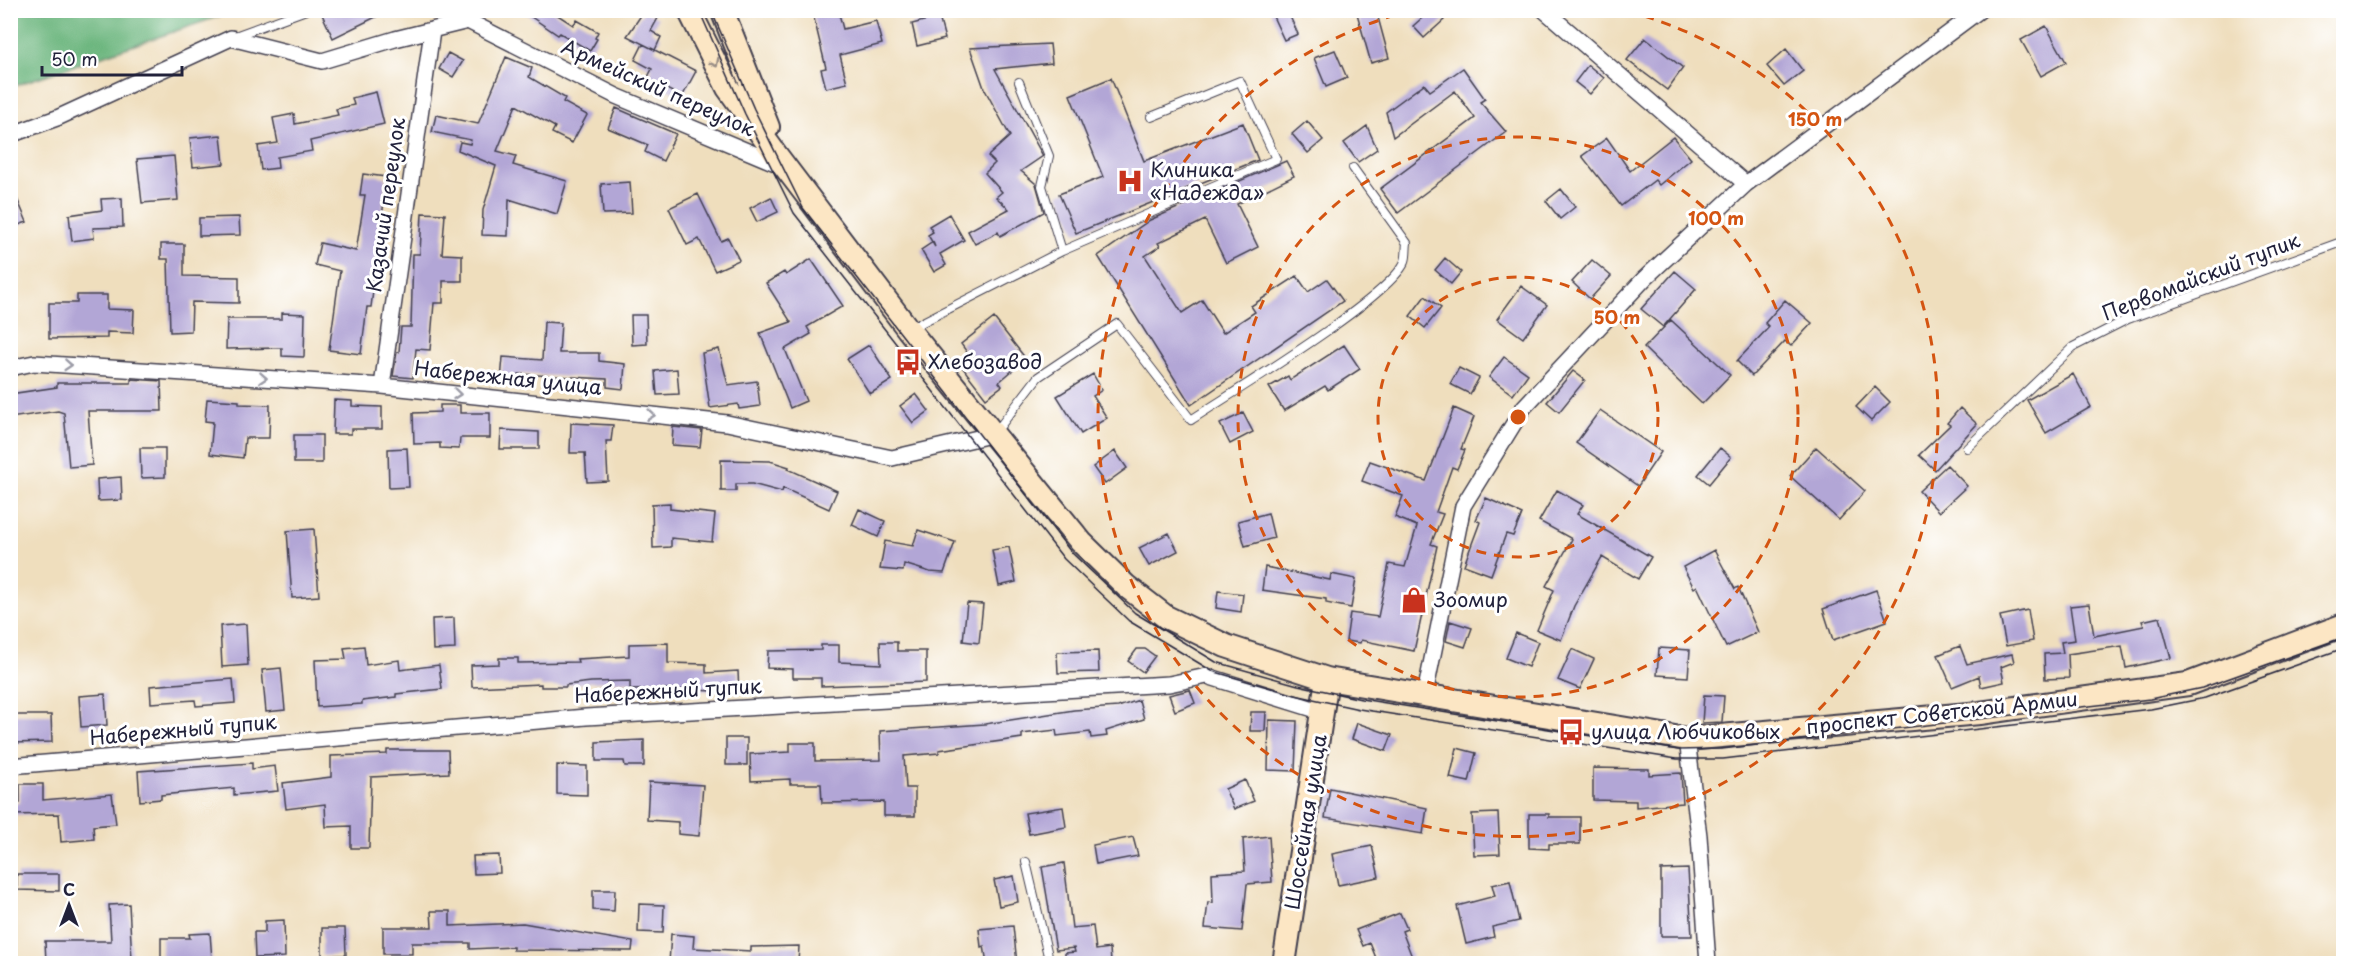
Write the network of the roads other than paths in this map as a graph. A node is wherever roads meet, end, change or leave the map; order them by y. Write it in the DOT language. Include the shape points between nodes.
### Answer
graph roads {
  1 [pos="306,10"];
  2 [pos="445,10"];
  3 [pos="689,10"];
  4 [pos="722,10"];
  5 [pos="1544,10"];
  6 [pos="1980,10"];
  7 [pos="468,21"];
  8 [pos="432,31"];
  9 [pos="231,38"];
  10 [pos="1019,82"];
  11 [pos="1151,117"];
  12 [pos="10,135"];
  13 [pos="785,167"];
  14 [pos="1353,168"];
  15 [pos="1746,184"];
  16 [pos="2343,241"];
  17 [pos="1062,251"];
  18 [pos="908,329"];
  19 [pos="10,368"];
  20 [pos="382,386"];
  21 [pos="995,434"];
  22 [pos="1967,448"];
  23 [pos="2343,625"];
  24 [pos="1327,680"];
  25 [pos="1425,694"];
  26 [pos="1323,712"];
  27 [pos="1687,739"];
  28 [pos="10,766"];
  29 [pos="1026,862"];
  30 [pos="1288,961"];
  31 [pos="1050,963"];
  32 [pos="1708,963"];
  1 -- 9 [label="lane"];
  2 -- 7 [label="lane"];
  3 -- 13 [label="main road, проспект Советской Армии, one-way" via="728,88"];
  4 -- 13 [label="main road, проспект Советской Армии"];
  5 -- 15 [label="street"];
  6 -- 15 [label="street"];
  7 -- 8 [label="street"];
  7 -- 13 [label="street, Армейский переулок" via="616,96"];
  8 -- 9 [label="street" via="322,61"];
  8 -- 20 [label="street, Казачий переулок"];
  9 -- 12 [label="street" via="57,118"];
  10 -- 17 [label="lane" via="1049,156 1042,186"];
  11 -- 17 [label="lane" via="1240,81 1276,159"];
  13 -- 18 [label="main road, проспект Советской Армии"];
  14 -- 21 [label="lane" via="1407,243 1405,262 1387,286 1336,324 1191,420 1117,324 1038,377"];
  15 -- 25 [label="street" via="1645,278 1524,407 1463,506"];
  16 -- 22 [label="lane, Первомайский тупик" via="2128,319 2073,347"];
  17 -- 18 [label="lane"];
  18 -- 21 [label="main road, проспект Советской Армии"];
  19 -- 20 [label="street, Набережная улица, one-way" via="34,363"];
  20 -- 21 [label="street, Набережная улица, one-way" via="727,423 892,458"];
  21 -- 24 [label="main road, проспект Советской Армии" via="1081,542 1126,586 1166,617 1226,646"];
  23 -- 27 [label="main road, проспект Советской Армии" via="2188,684 1980,713"];
  24 -- 25 [label="main road, проспект Советской Армии"];
  24 -- 26 [label="main road, Шоссейная улица"];
  25 -- 27 [label="main road, проспект Советской Армии"];
  26 -- 28 [label="street, Набережный тупик" via="1207,676 1169,684 586,717"];
  26 -- 30 [label="main road, Шоссейная улица" via="1301,840"];
  27 -- 32 [label="street"];
  29 -- 31 [label="lane"];
}
